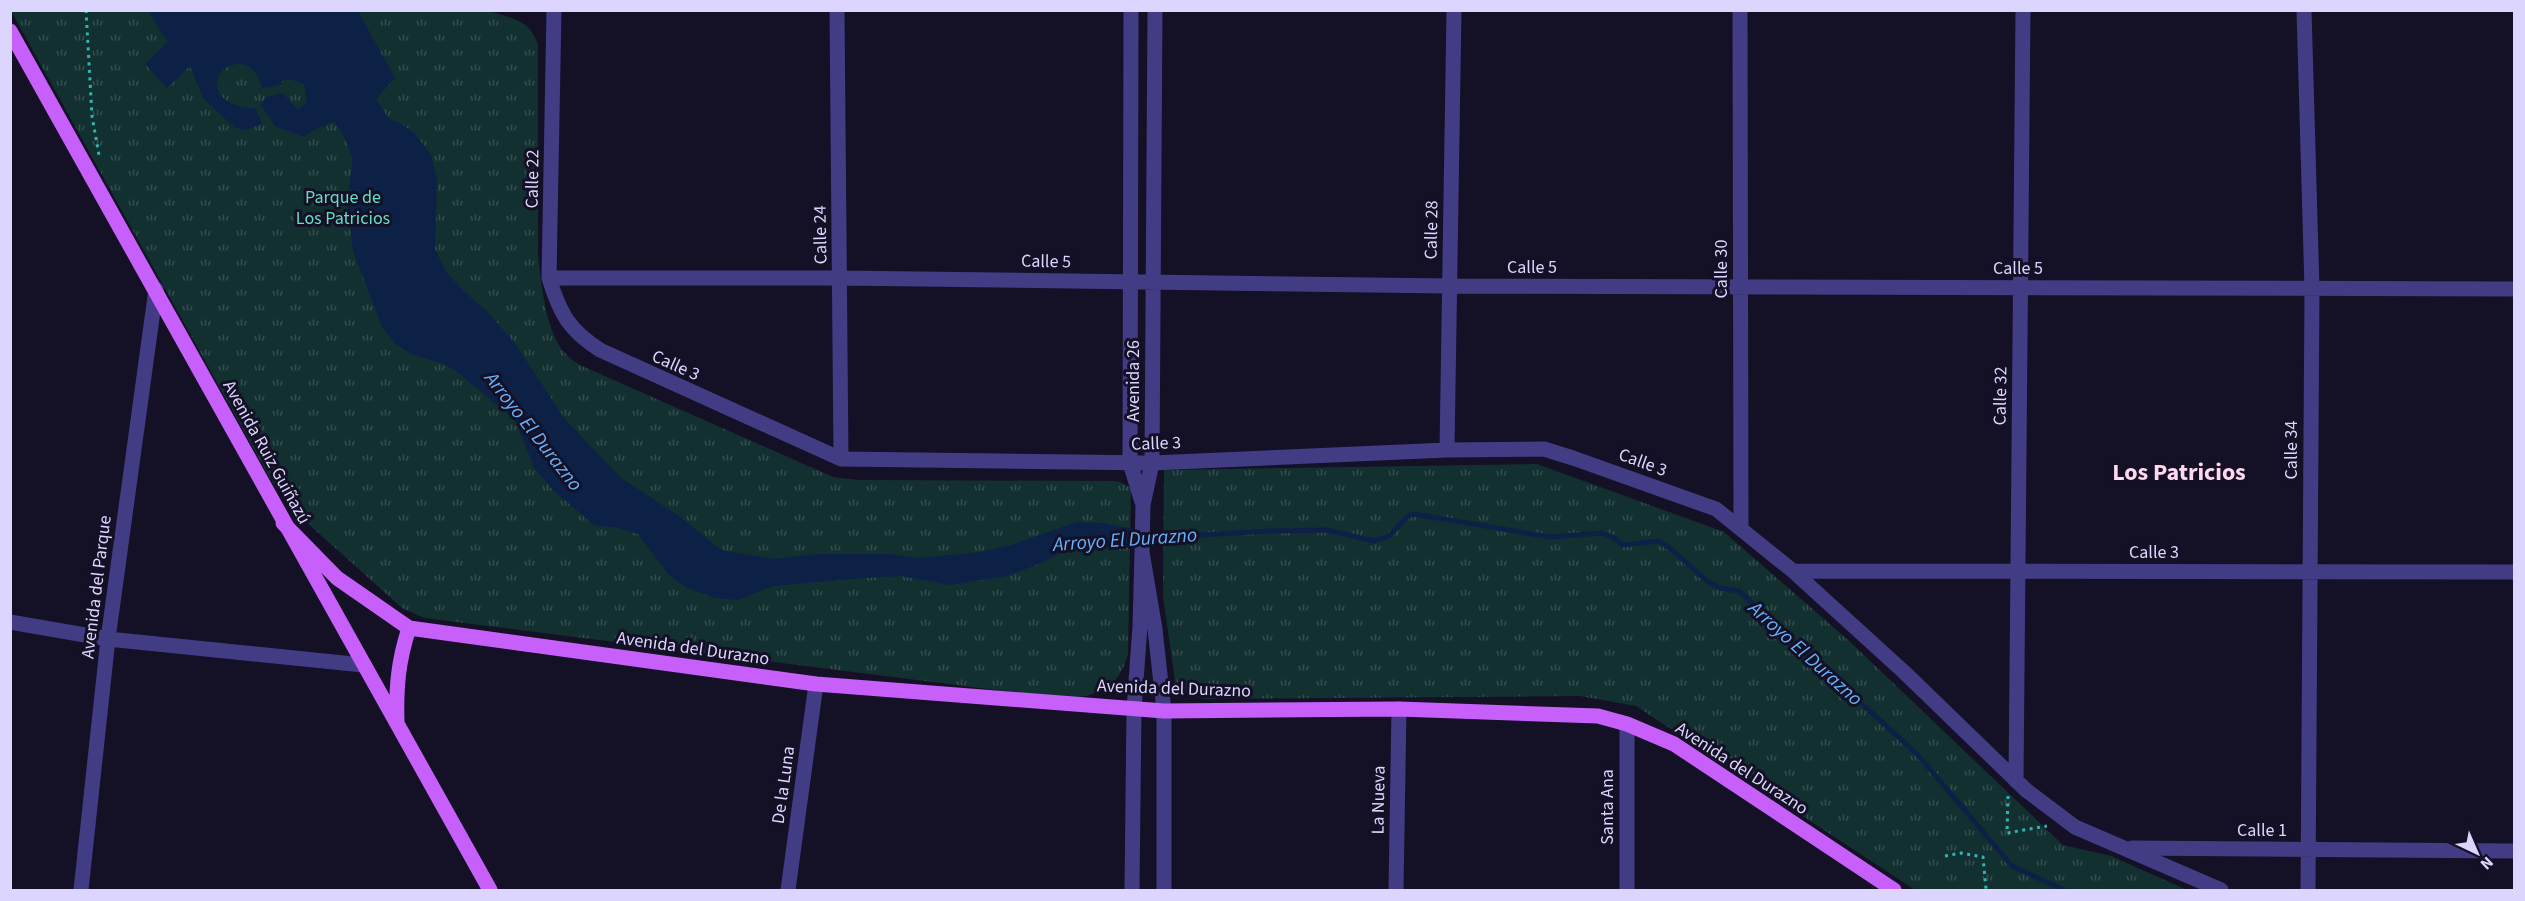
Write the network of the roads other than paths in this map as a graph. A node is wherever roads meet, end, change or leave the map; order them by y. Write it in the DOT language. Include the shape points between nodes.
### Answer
graph roads {
  1 [pos="837,10"];
  2 [pos="1131,10"];
  3 [pos="1155,10"];
  4 [pos="1454,10"];
  5 [pos="1740,10"];
  6 [pos="2023,10"];
  7 [pos="2304,10"];
  8 [pos="550,12"];
  9 [pos="10,31"];
  10 [pos="549,278"];
  11 [pos="840,278"];
  12 [pos="1130,281"];
  13 [pos="1153,281"];
  14 [pos="1450,286"];
  15 [pos="1741,287"];
  16 [pos="2020,288"];
  17 [pos="156,289"];
  18 [pos="2312,289"];
  19 [pos="2514,289"];
  20 [pos="582,338"];
  21 [pos="1447,450"];
  22 [pos="841,459"];
  23 [pos="1130,463"];
  24 [pos="1152,463"];
  25 [pos="1143,505"];
  26 [pos="283,523"];
  27 [pos="1741,527"];
  28 [pos="1142,552"];
  29 [pos="1793,571"];
  30 [pos="2018,571"];
  31 [pos="2310,572"];
  32 [pos="2514,572"];
  33 [pos="10,622"];
  34 [pos="409,628"];
  35 [pos="108,639"];
  36 [pos="363,665"];
  37 [pos="816,684"];
  38 [pos="1134,709"];
  39 [pos="1399,709"];
  40 [pos="1164,711"];
  41 [pos="1627,724"];
  42 [pos="397,725"];
  43 [pos="2017,782"];
  44 [pos="2127,848"];
  45 [pos="2308,850"];
  46 [pos="2514,851"];
  47 [pos="81,891"];
  48 [pos="490,891"];
  49 [pos="788,891"];
  50 [pos="1132,891"];
  51 [pos="1164,891"];
  52 [pos="1396,891"];
  53 [pos="1626,891"];
  54 [pos="1894,891"];
  55 [pos="2221,891"];
  56 [pos="2308,891"];
  1 -- 11 [label="street, Calle 24"];
  2 -- 12 [label="street, Avenida 26"];
  3 -- 13 [label="street, Avenida 26"];
  4 -- 14 [label="street, Calle 28"];
  5 -- 15 [label="street, Calle 30"];
  6 -- 16 [label="street, Calle 32"];
  7 -- 18 [label="street, Calle 34"];
  8 -- 10 [label="street, Calle 22"];
  9 -- 17 [label="main road, Avenida Ruiz Guiñazú"];
  10 -- 11 [label="street, Calle 5"];
  10 -- 20 [label="street, Calle 22" via="558,308"];
  11 -- 12 [label="street, Calle 5"];
  11 -- 22 [label="street, Calle 24"];
  12 -- 13 [label="street, Calle 5"];
  12 -- 23 [label="street, Avenida 26"];
  13 -- 14 [label="street, Calle 5"];
  13 -- 24 [label="street, Avenida 26"];
  14 -- 15 [label="street, Calle 5"];
  14 -- 21 [label="street, Calle 28"];
  15 -- 16 [label="street, Calle 5"];
  15 -- 27 [label="street, Calle 30"];
  16 -- 18 [label="street, Calle 5"];
  16 -- 30 [label="street, Calle 32"];
  17 -- 26 [label="main road, Avenida Ruiz Guiñazú"];
  17 -- 35 [label="street, Avenida del Parque"];
  18 -- 19 [label="street, Calle 5"];
  18 -- 31 [label="street, Calle 34"];
  20 -- 22 [label="street, Calle 3" via="625,363"];
  21 -- 24 [label="street, Calle 3"];
  21 -- 27 [label="street, Calle 3" via="1544,449 1716,509"];
  22 -- 23 [label="street, Calle 3"];
  23 -- 24 [label="street, Calle 3"];
  23 -- 25 [label="street, Avenida 26"];
  24 -- 25 [label="street, Avenida 26"];
  25 -- 28 [label="street"];
  26 -- 34 [label="main road" via="337,578"];
  26 -- 36 [label="main road, Avenida Ruiz Guiñazú"];
  27 -- 29 [label="street, Calle 3"];
  28 -- 38 [label="street"];
  28 -- 40 [label="street"];
  29 -- 30 [label="street, Calle 3"];
  29 -- 43 [label="street, Calle 1"];
  30 -- 31 [label="street, Calle 3"];
  30 -- 43 [label="street, Calle 32"];
  31 -- 32 [label="street, Calle 3"];
  31 -- 45 [label="street, Calle 34"];
  33 -- 35 [label="street"];
  34 -- 37 [label="main road, Avenida del Durazno"];
  34 -- 42 [label="main road" via="396,681"];
  35 -- 36 [label="street"];
  35 -- 47 [label="street, Avenida del Parque"];
  36 -- 42 [label="main road, Avenida Ruiz Guiñazú"];
  37 -- 38 [label="main road, Avenida del Durazno"];
  37 -- 49 [label="street, De la Luna"];
  38 -- 40 [label="main road, Avenida del Durazno"];
  38 -- 50 [label="street"];
  39 -- 40 [label="main road, Avenida del Durazno"];
  39 -- 41 [label="main road, Avenida del Durazno" via="1598,716"];
  39 -- 52 [label="street, La Nueva"];
  40 -- 51 [label="street"];
  41 -- 53 [label="street, Santa Ana"];
  41 -- 54 [label="main road, Avenida del Durazno" via="1674,744"];
  42 -- 48 [label="main road, Avenida Ruiz Guiñazú"];
  43 -- 44 [label="street, Calle 1" via="2070,823"];
  44 -- 45 [label="street, Calle 1"];
  44 -- 55 [label="street"];
  45 -- 46 [label="street, Calle 1"];
  45 -- 56 [label="street, Calle 34"];
}
